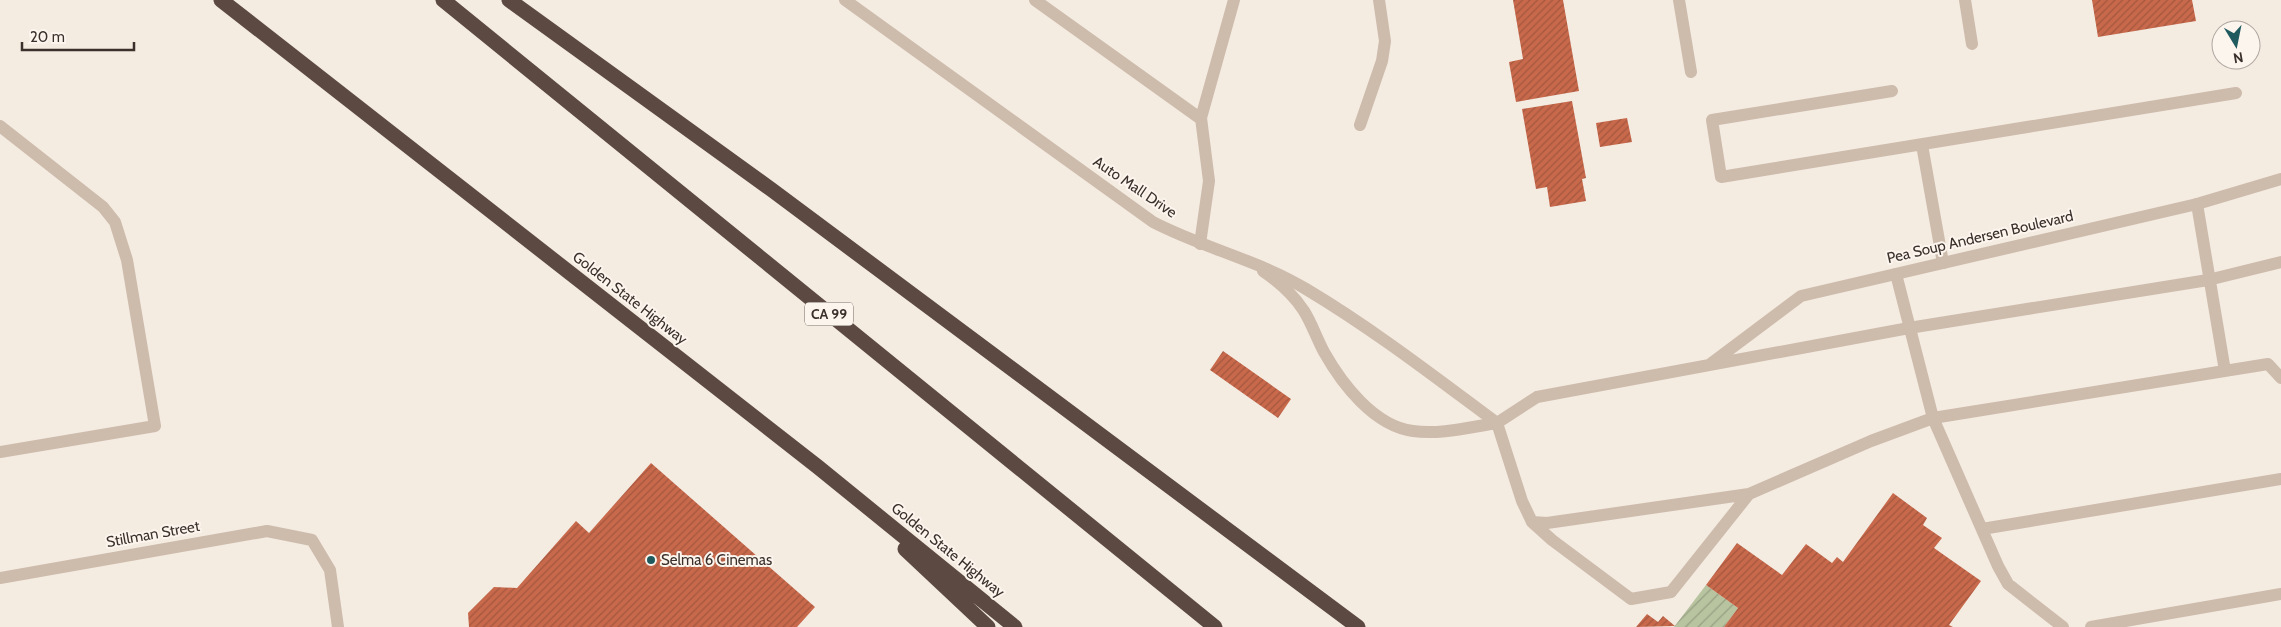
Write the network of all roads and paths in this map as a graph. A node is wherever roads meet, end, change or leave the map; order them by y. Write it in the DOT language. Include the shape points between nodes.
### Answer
graph roads {
  1 [pos="221,0"];
  2 [pos="443,0"];
  3 [pos="509,0"];
  4 [pos="845,0"];
  5 [pos="1035,0"];
  6 [pos="1234,0"];
  7 [pos="1379,0"];
  8 [pos="1679,0"];
  9 [pos="1965,0"];
  10 [pos="1972,44"];
  11 [pos="1691,72"];
  12 [pos="1892,91"];
  13 [pos="2236,93"];
  14 [pos="1201,119"];
  15 [pos="1360,125"];
  16 [pos="0,126"];
  17 [pos="1922,145"];
  18 [pos="2281,179"];
  19 [pos="2197,204"];
  20 [pos="1200,244"];
  21 [pos="1252,262"];
  22 [pos="2281,262"];
  23 [pos="1943,263"];
  24 [pos="1896,274"];
  25 [pos="2208,280"];
  26 [pos="1909,328"];
  27 [pos="1707,367"];
  28 [pos="2225,371"];
  29 [pos="2281,378"];
  30 [pos="1933,418"];
  31 [pos="1496,423"];
  32 [pos="0,452"];
  33 [pos="818,467"];
  34 [pos="2281,479"];
  35 [pos="1749,494"];
  36 [pos="1532,522"];
  37 [pos="1982,529"];
  38 [pos="0,578"];
  39 [pos="2281,594"];
  40 [pos="338,627"];
  41 [pos="988,627"];
  42 [pos="1015,627"];
  43 [pos="1215,627"];
  44 [pos="1358,627"];
  45 [pos="2063,627"];
  46 [pos="2091,627"];
  1 -- 33 [label="highway, Golden State Highway"];
  2 -- 43 [label="highway, CA 99"];
  3 -- 44 [label="highway" via="772,190"];
  4 -- 20 [label="street, Auto Mall Drive" via="1153,222"];
  5 -- 14 [label="street"];
  6 -- 14 [label="street"];
  7 -- 15 [label="street" via="1385,41 1382,61"];
  8 -- 11 [label="street"];
  9 -- 10 [label="street"];
  12 -- 17 [label="street" via="1712,120 1721,177"];
  13 -- 17 [label="street"];
  14 -- 20 [label="street" via="1209,181"];
  16 -- 32 [label="street" via="103,207 114,222 128,260 155,426"];
  17 -- 23 [label="street"];
  18 -- 19 [label="street, Pea Soup Andersen Boulevard"];
  19 -- 23 [label="street, Pea Soup Andersen Boulevard"];
  19 -- 25 [label="street"];
  20 -- 21 [label="street, Auto Mall Drive"];
  21 -- 31 [label="street, Auto Mall Drive" via="1306,289 1412,360"];
  21 -- 31 [label="street" via="1297,301 1336,371 1384,420 1399,428 1418,431"];
  22 -- 25 [label="street, Pea Soup Andersen Boulevard"];
  23 -- 24 [label="street, Pea Soup Andersen Boulevard"];
  24 -- 26 [label="street"];
  24 -- 27 [label="street, Pea Soup Andersen Boulevard" via="1801,296"];
  25 -- 26 [label="street, Pea Soup Andersen Boulevard"];
  25 -- 28 [label="street"];
  26 -- 27 [label="street, Pea Soup Andersen Boulevard"];
  26 -- 30 [label="street"];
  27 -- 31 [label="street, Pea Soup Andersen Boulevard" via="1537,397"];
  28 -- 29 [label="street" via="2268,364"];
  28 -- 30 [label="street"];
  30 -- 35 [label="street" via="1871,440"];
  30 -- 37 [label="street"];
  31 -- 36 [label="street"];
  33 -- 41 [label="highway"];
  33 -- 42 [label="highway, Golden State Highway"];
  34 -- 37 [label="street"];
  35 -- 36 [label="street" via="1546,523"];
  35 -- 36 [label="street" via="1671,592 1631,598"];
  37 -- 45 [label="street" via="2008,584"];
  38 -- 40 [label="street, Stillman Street" via="267,531 312,540 330,570"];
  39 -- 46 [label="street"];
}
